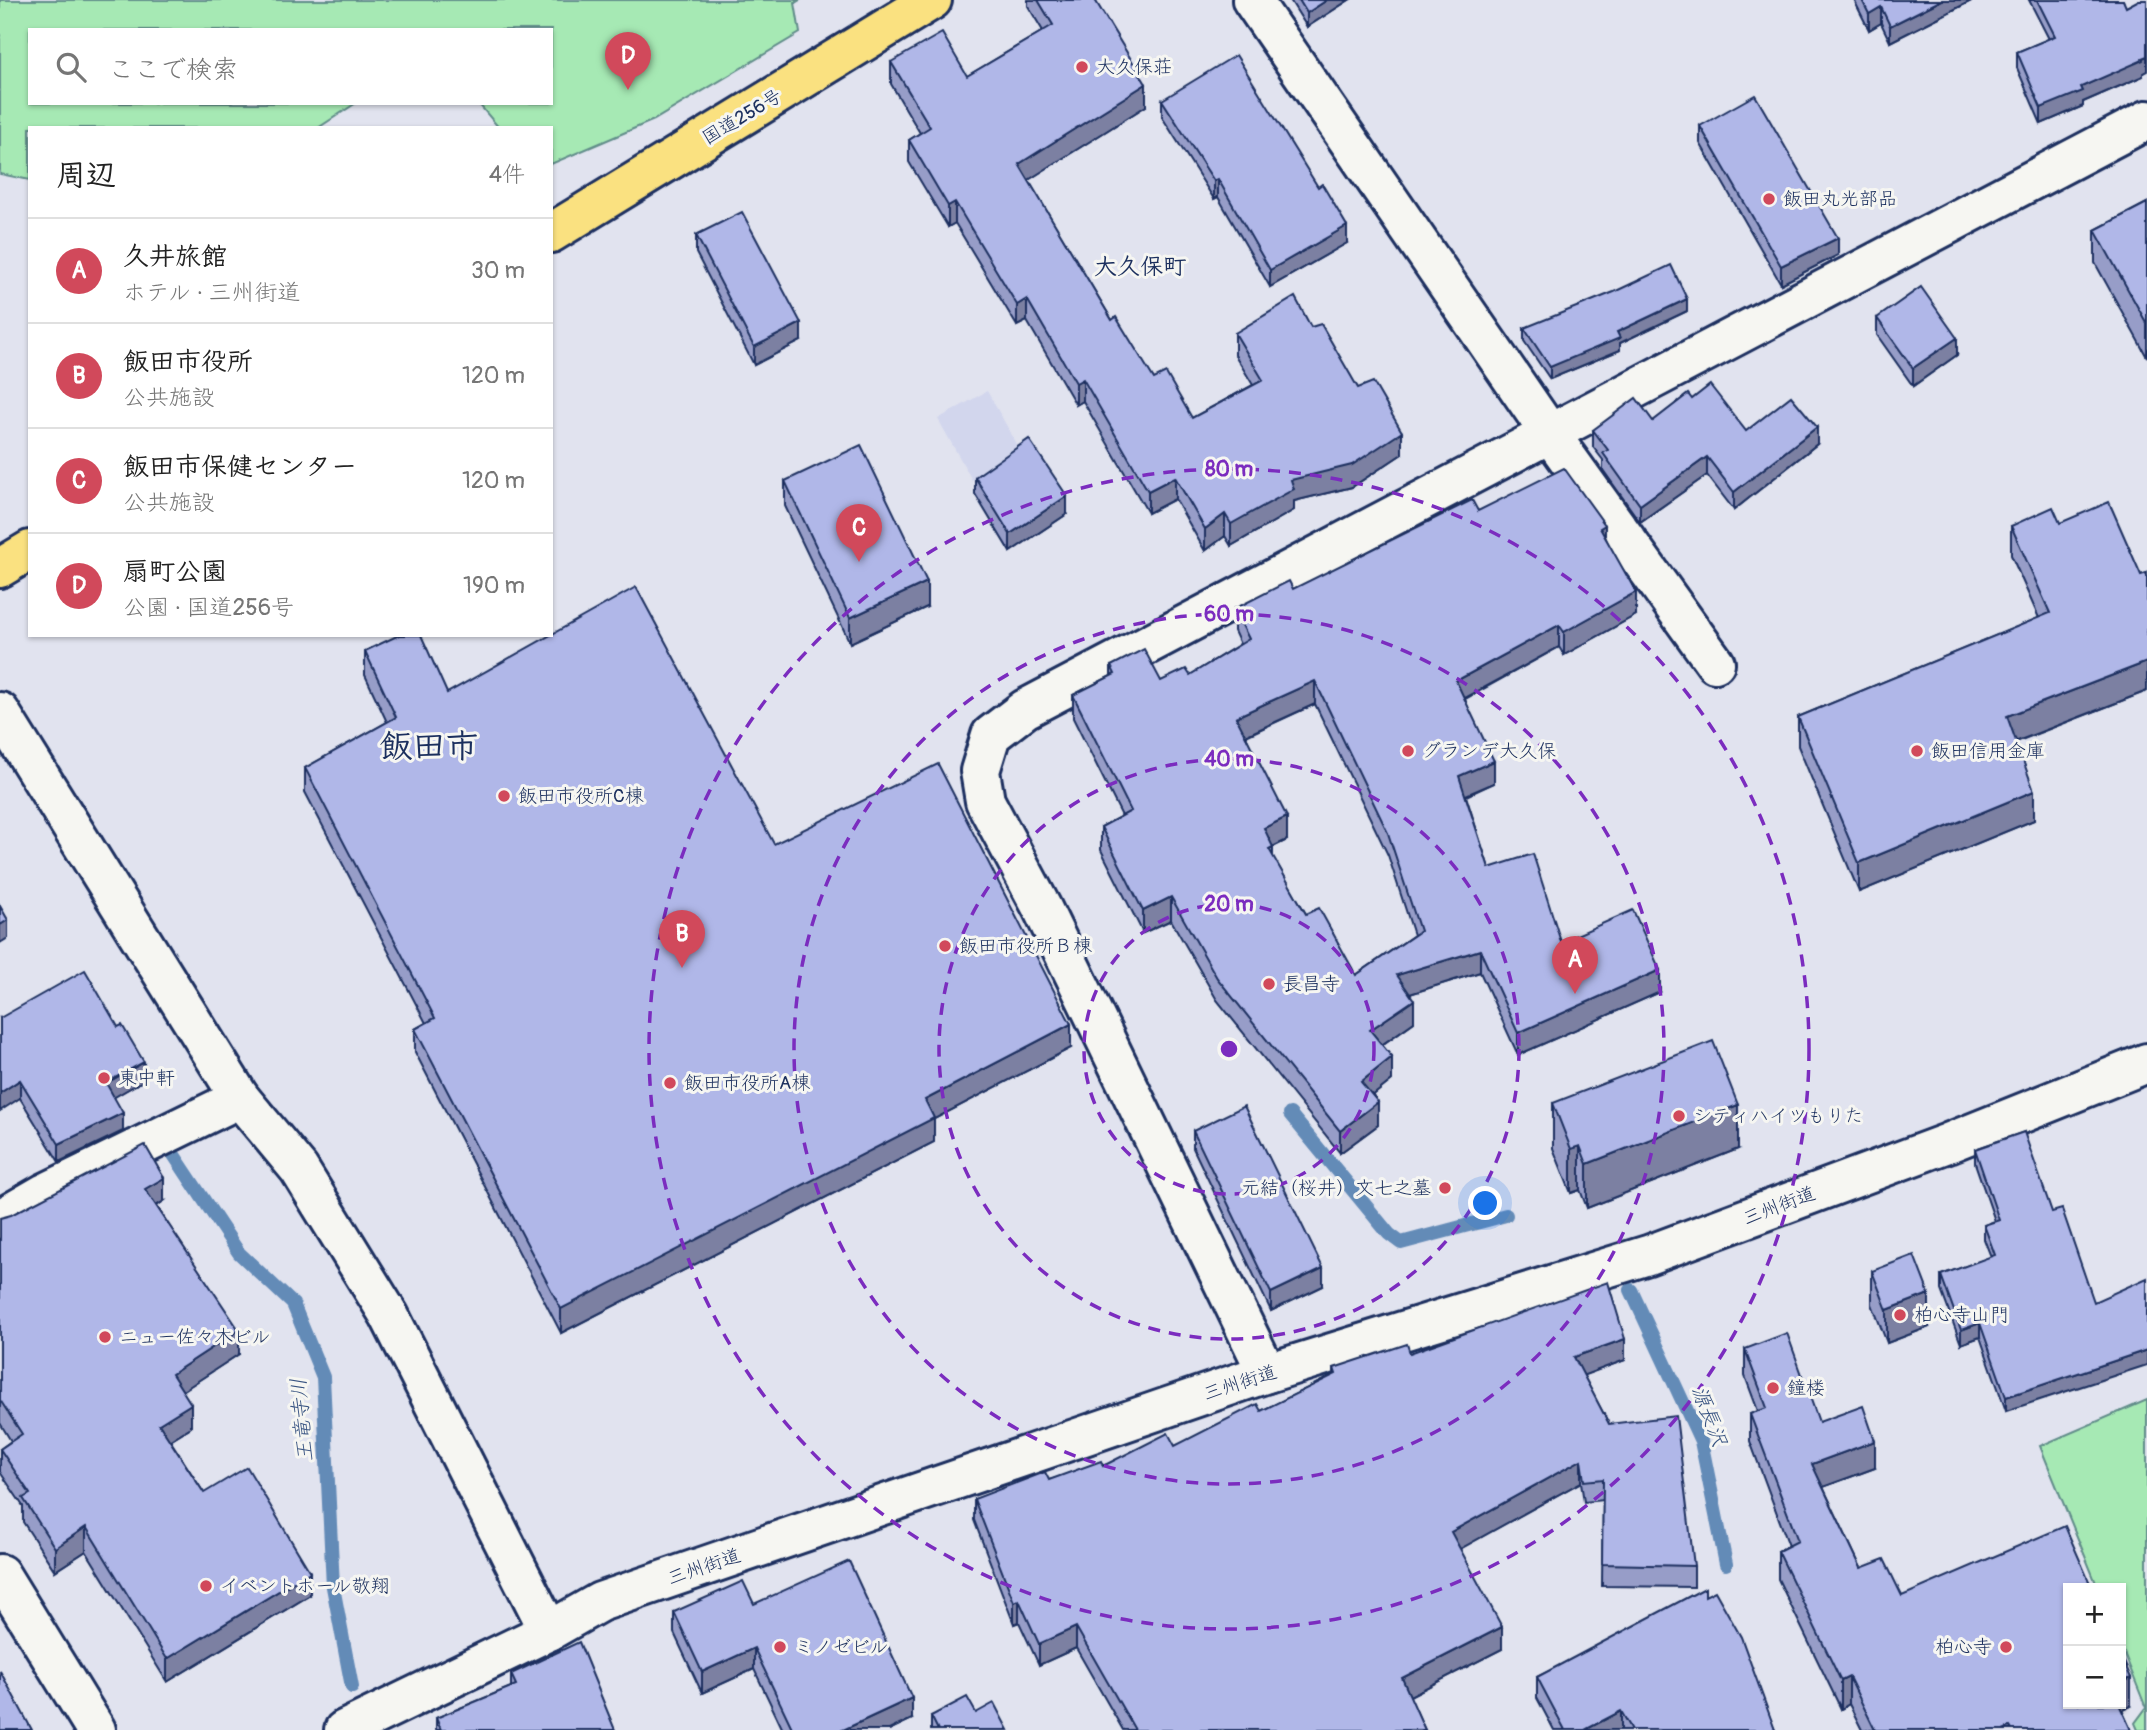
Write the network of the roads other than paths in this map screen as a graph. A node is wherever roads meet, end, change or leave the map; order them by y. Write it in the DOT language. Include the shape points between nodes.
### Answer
graph roads {
  1 [pos="932,0"];
  2 [pos="1252,0"];
  3 [pos="2147,120"];
  4 [pos="553,232"];
  5 [pos="1548,432"];
  6 [pos="28,551"];
  7 [pos="0,568"];
  8 [pos="1715,663"];
  9 [pos="0,712"];
  10 [pos="2147,1063"];
  11 [pos="240,1098"];
  12 [pos="0,1219"];
  13 [pos="1267,1373"];
  14 [pos="0,1574"];
  15 [pos="549,1631"];
  16 [pos="96,1730"];
  17 [pos="344,1730"];
  1 -- 4 [label="highway, 国道256号"];
  2 -- 5 [label="street"];
  3 -- 5 [label="street"];
  5 -- 8 [label="street"];
  5 -- 13 [label="street" via="1025,709 991,735 979,771 985,802 1042,908"];
  6 -- 7 [label="highway"];
  9 -- 11 [label="street"];
  10 -- 13 [label="street, 三州街道" via="1648,1255"];
  11 -- 12 [label="street"];
  11 -- 15 [label="street" via="299,1169 390,1315"];
  13 -- 15 [label="street, 三州街道" via="600,1602"];
  14 -- 16 [label="street"];
  15 -- 17 [label="street, 三州街道"];
}
